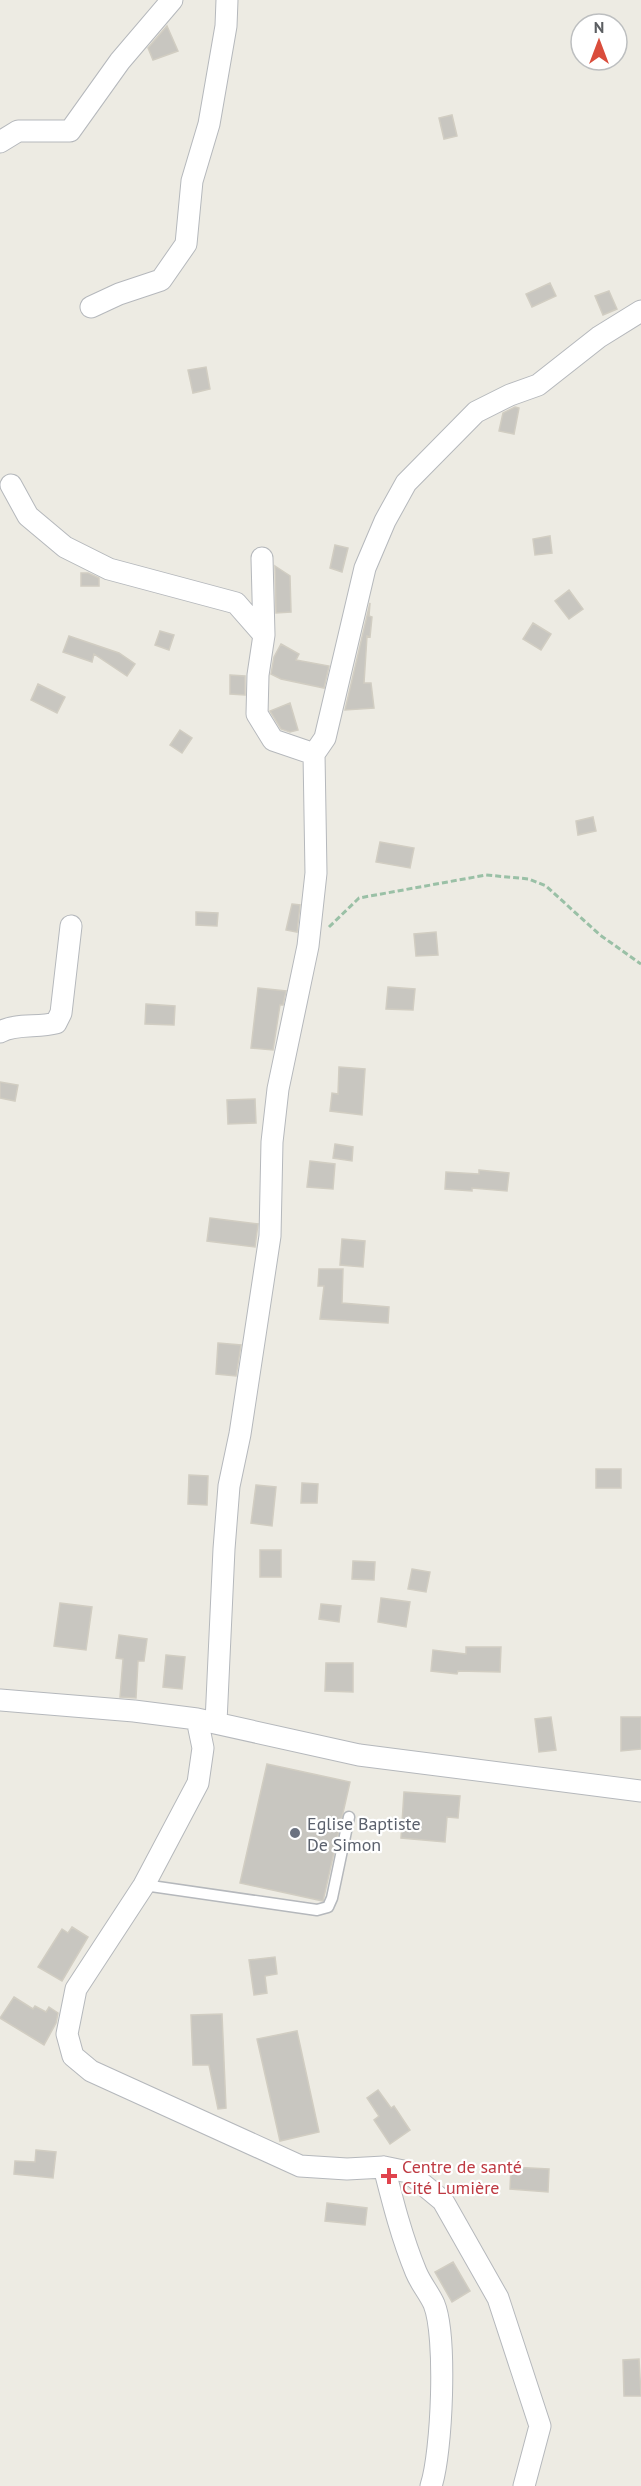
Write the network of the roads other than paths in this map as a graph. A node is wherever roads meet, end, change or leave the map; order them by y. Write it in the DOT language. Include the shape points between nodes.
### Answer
graph roads {
  1 [pos="172,0"];
  2 [pos="228,0"];
  3 [pos="0,142"];
  4 [pos="91,307"];
  5 [pos="641,311"];
  6 [pos="11,485"];
  7 [pos="262,558"];
  8 [pos="264,635"];
  9 [pos="314,754"];
  10 [pos="71,926"];
  11 [pos="0,1032"];
  12 [pos="0,1700"];
  13 [pos="206,1721"];
  14 [pos="641,1791"];
  15 [pos="349,1817"];
  16 [pos="144,1885"];
  17 [pos="384,2167"];
  18 [pos="431,2486"];
  19 [pos="524,2486"];
  1 -- 3 [label="street" via="120,61 70,131 18,131"];
  2 -- 4 [label="street" via="208,124 192,181 186,244 161,280"];
  5 -- 9 [label="street" via="599,337 538,385 476,412 406,483 365,568 325,738"];
  6 -- 8 [label="street" via="28,516 65,547 109,569 236,603"];
  7 -- 8 [label="street"];
  8 -- 9 [label="street" via="257,714 273,740"];
  9 -- 13 [label="street" via="316,873 308,946 278,1089 272,1142 270,1236 229,1486"];
  10 -- 11 [label="street" via="61,1013 56,1023"];
  12 -- 13 [label="street"];
  13 -- 14 [label="street" via="359,1755"];
  13 -- 16 [label="street" via="198,1783"];
  15 -- 16 [label="lane" via="328,1907 317,1910"];
  16 -- 17 [label="street" via="76,1989 67,2034 73,2056 91,2072 300,2166"];
  17 -- 18 [label="street" via="399,2225 440,2328 440,2411"];
  17 -- 19 [label="street" via="408,2172 443,2201 498,2298 540,2426"];
}
